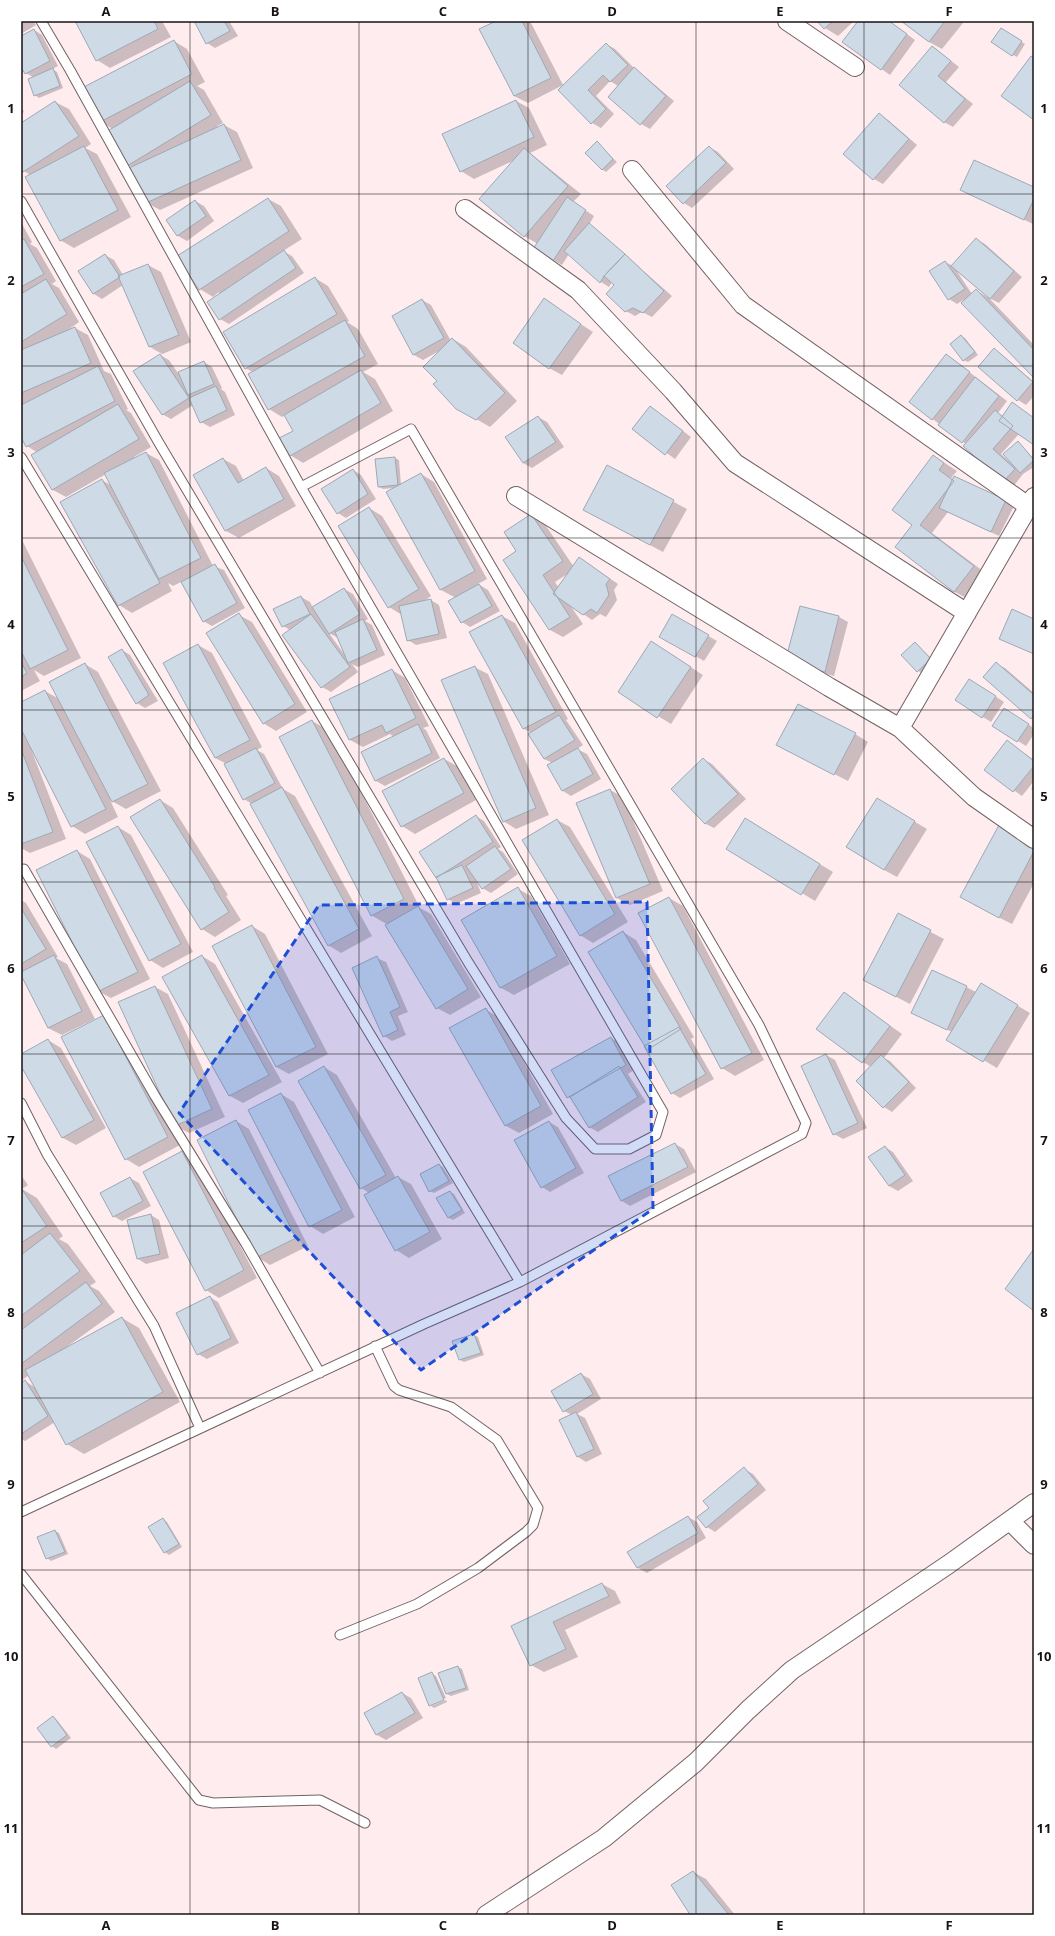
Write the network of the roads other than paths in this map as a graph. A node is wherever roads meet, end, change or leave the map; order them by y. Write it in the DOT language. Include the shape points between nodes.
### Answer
graph roads {
  1 [pos="41,21"];
  2 [pos="787,21"];
  3 [pos="855,68"];
  4 [pos="632,170"];
  5 [pos="21,201"];
  6 [pos="465,209"];
  7 [pos="21,457"];
  8 [pos="301,487"];
  9 [pos="516,496"];
  10 [pos="1031,501"];
  11 [pos="967,613"];
  12 [pos="900,728"];
  13 [pos="1034,839"];
  14 [pos="24,869"];
  15 [pos="21,1103"];
  16 [pos="520,1282"];
  17 [pos="375,1346"];
  18 [pos="320,1372"];
  19 [pos="200,1428"];
  20 [pos="1034,1503"];
  21 [pos="21,1512"];
  22 [pos="1010,1521"];
  23 [pos="1034,1545"];
  24 [pos="21,1574"];
  25 [pos="340,1635"];
  26 [pos="365,1823"];
  27 [pos="486,1915"];
  1 -- 8 [label="lane"];
  2 -- 3 [label="street"];
  4 -- 10 [label="street" via="742,305"];
  5 -- 8 [label="lane" via="272,634 468,962 566,1118 595,1149 628,1149 656,1135 663,1112"];
  6 -- 11 [label="street" via="578,290 673,391 735,463"];
  7 -- 16 [label="lane"];
  8 -- 16 [label="lane" via="411,429 759,1025 806,1123 802,1134"];
  9 -- 12 [label="street" via="829,688"];
  10 -- 11 [label="street"];
  11 -- 12 [label="street"];
  12 -- 13 [label="street" via="974,797"];
  14 -- 18 [label="lane" via="151,1089 246,1244"];
  15 -- 19 [label="lane" via="47,1154 154,1326"];
  16 -- 17 [label="lane"];
  17 -- 18 [label="lane"];
  17 -- 25 [label="lane" via="394,1386 399,1390 451,1407 497,1440 538,1508 533,1525 478,1568 417,1604"];
  18 -- 19 [label="lane"];
  19 -- 21 [label="lane"];
  20 -- 22 [label="street"];
  22 -- 23 [label="street"];
  22 -- 27 [label="street" via="792,1670 696,1762 604,1838"];
  24 -- 26 [label="lane" via="199,1800 214,1803 320,1800"];
}
